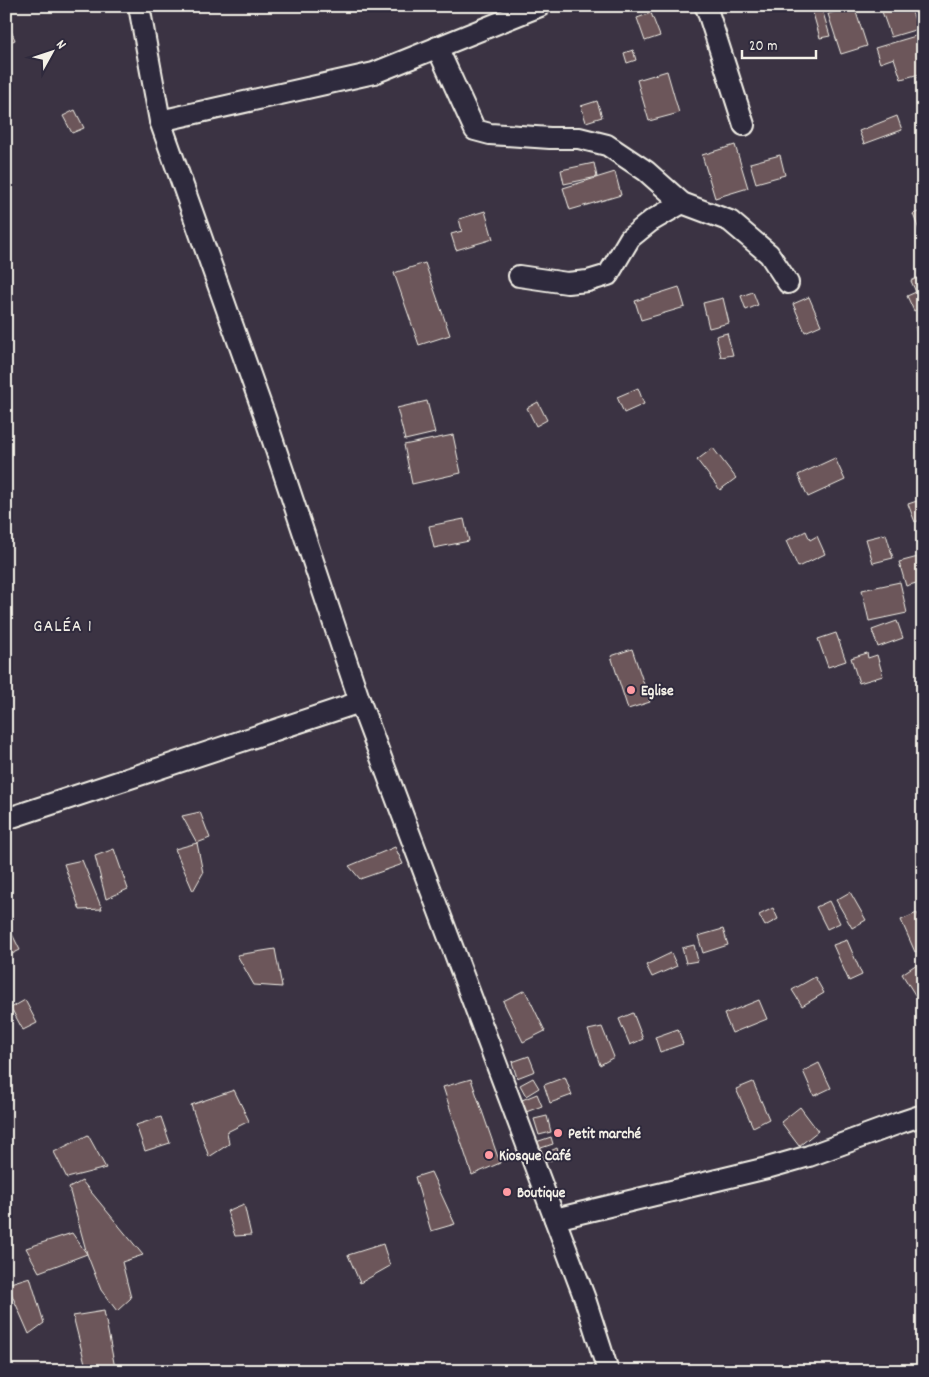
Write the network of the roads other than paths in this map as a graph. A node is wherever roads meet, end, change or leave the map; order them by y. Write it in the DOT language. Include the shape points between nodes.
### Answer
graph roads {
  1 [pos="138,6"];
  2 [pos="540,6"];
  3 [pos="704,6"];
  4 [pos="437,47"];
  5 [pos="160,121"];
  6 [pos="744,125"];
  7 [pos="682,202"];
  8 [pos="518,276"];
  9 [pos="788,283"];
  10 [pos="360,702"];
  11 [pos="6,819"];
  12 [pos="923,1115"];
  13 [pos="555,1218"];
  14 [pos="608,1371"];
  1 -- 5 [label="street"];
  2 -- 4 [label="street"];
  3 -- 6 [label="street"];
  4 -- 5 [label="street" via="374,72"];
  4 -- 7 [label="street" via="475,130 490,134 579,138 607,145 646,171"];
  5 -- 10 [label="street" via="264,414"];
  7 -- 8 [label="street" via="630,238 608,275 567,283"];
  7 -- 9 [label="street" via="730,221 769,254"];
  10 -- 11 [label="street"];
  10 -- 13 [label="street"];
  12 -- 13 [label="street" via="767,1168"];
  13 -- 14 [label="street"];
}
